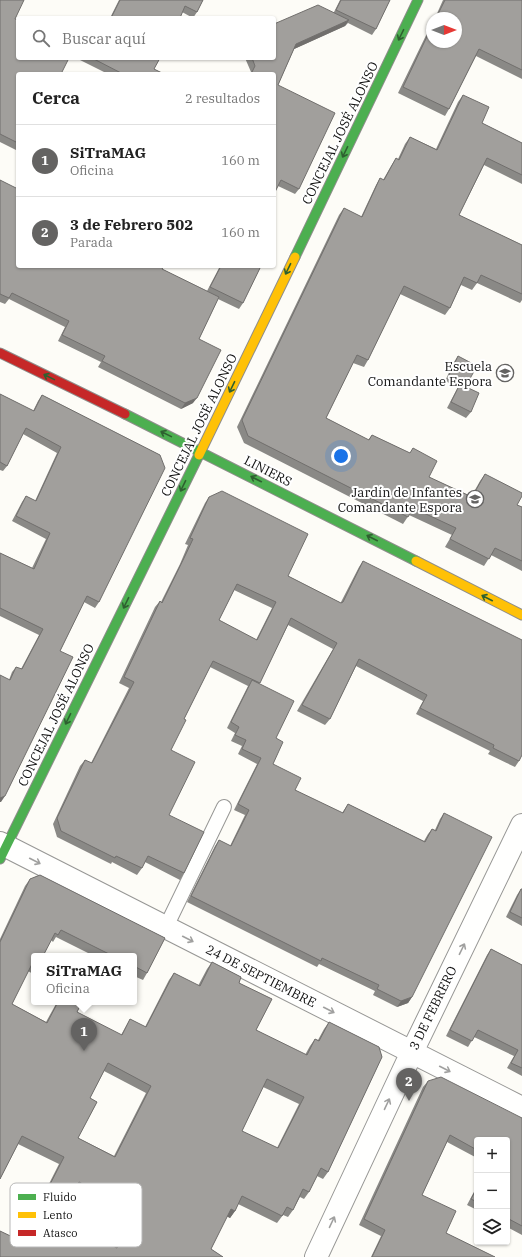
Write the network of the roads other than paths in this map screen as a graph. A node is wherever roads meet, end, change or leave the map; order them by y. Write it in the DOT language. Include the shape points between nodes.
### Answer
graph roads {
  1 [pos="418,0"];
  2 [pos="0,352"];
  3 [pos="201,451"];
  4 [pos="522,615"];
  5 [pos="224,808"];
  6 [pos="522,825"];
  7 [pos="2,850"];
  8 [pos="166,928"];
  9 [pos="412,1052"];
  10 [pos="522,1108"];
  11 [pos="316,1257"];
  1 -- 3 [label="street, CONCEJAL JOSÉ ALONSO, one-way"];
  3 -- 2 [label="street, LINIERS, one-way"];
  4 -- 3 [label="street, LINIERS, one-way"];
  3 -- 7 [label="street, CONCEJAL JOSÉ ALONSO, one-way"];
  5 -- 8 [label="lane"];
  9 -- 6 [label="street, 3 DE FEBRERO, one-way"];
  7 -- 8 [label="street, 24 DE SEPTIEMBRE, one-way"];
  8 -- 9 [label="street, 24 DE SEPTIEMBRE, one-way"];
  9 -- 10 [label="street, 24 DE SEPTIEMBRE, one-way"];
  11 -- 9 [label="street, 3 DE FEBRERO, one-way"];
}
